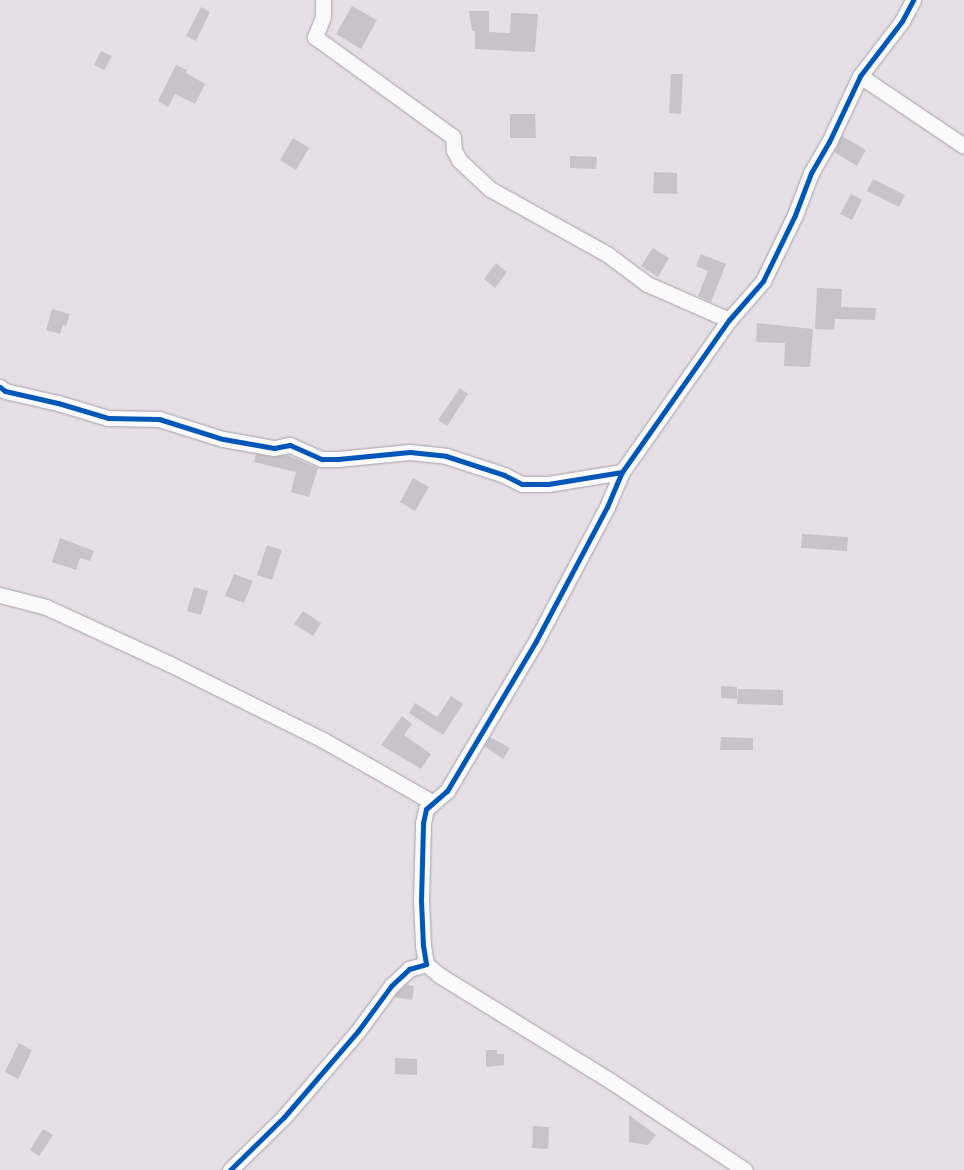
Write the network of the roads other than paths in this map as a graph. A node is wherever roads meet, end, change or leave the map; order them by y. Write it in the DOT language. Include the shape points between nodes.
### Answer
graph roads {
  1 [pos="323,0"];
  2 [pos="913,0"];
  3 [pos="860,76"];
  4 [pos="964,146"];
  5 [pos="729,320"];
  6 [pos="0,387"];
  7 [pos="622,472"];
  8 [pos="0,596"];
  9 [pos="432,802"];
  10 [pos="426,964"];
  11 [pos="230,1170"];
  12 [pos="745,1170"];
  1 -- 5 [label="street" via="323,17 315,37 453,137 459,160 490,189 607,254 647,284"];
  2 -- 3 [label="street" via="902,21"];
  3 -- 4 [label="street"];
  3 -- 5 [label="street" via="811,173 796,215 763,280"];
  5 -- 7 [label="street"];
  6 -- 7 [label="street" via="5,392 58,402 108,418 159,419 223,439 274,448 290,445 322,459 410,452 446,456 522,484 548,484"];
  7 -- 9 [label="street" via="607,507 536,641 447,790"];
  8 -- 9 [label="street" via="46,607 170,664 323,740"];
  9 -- 10 [label="street" via="426,809 423,823 421,901"];
  10 -- 11 [label="street" via="409,969 390,986 358,1030 290,1110"];
  10 -- 12 [label="street"];
}
